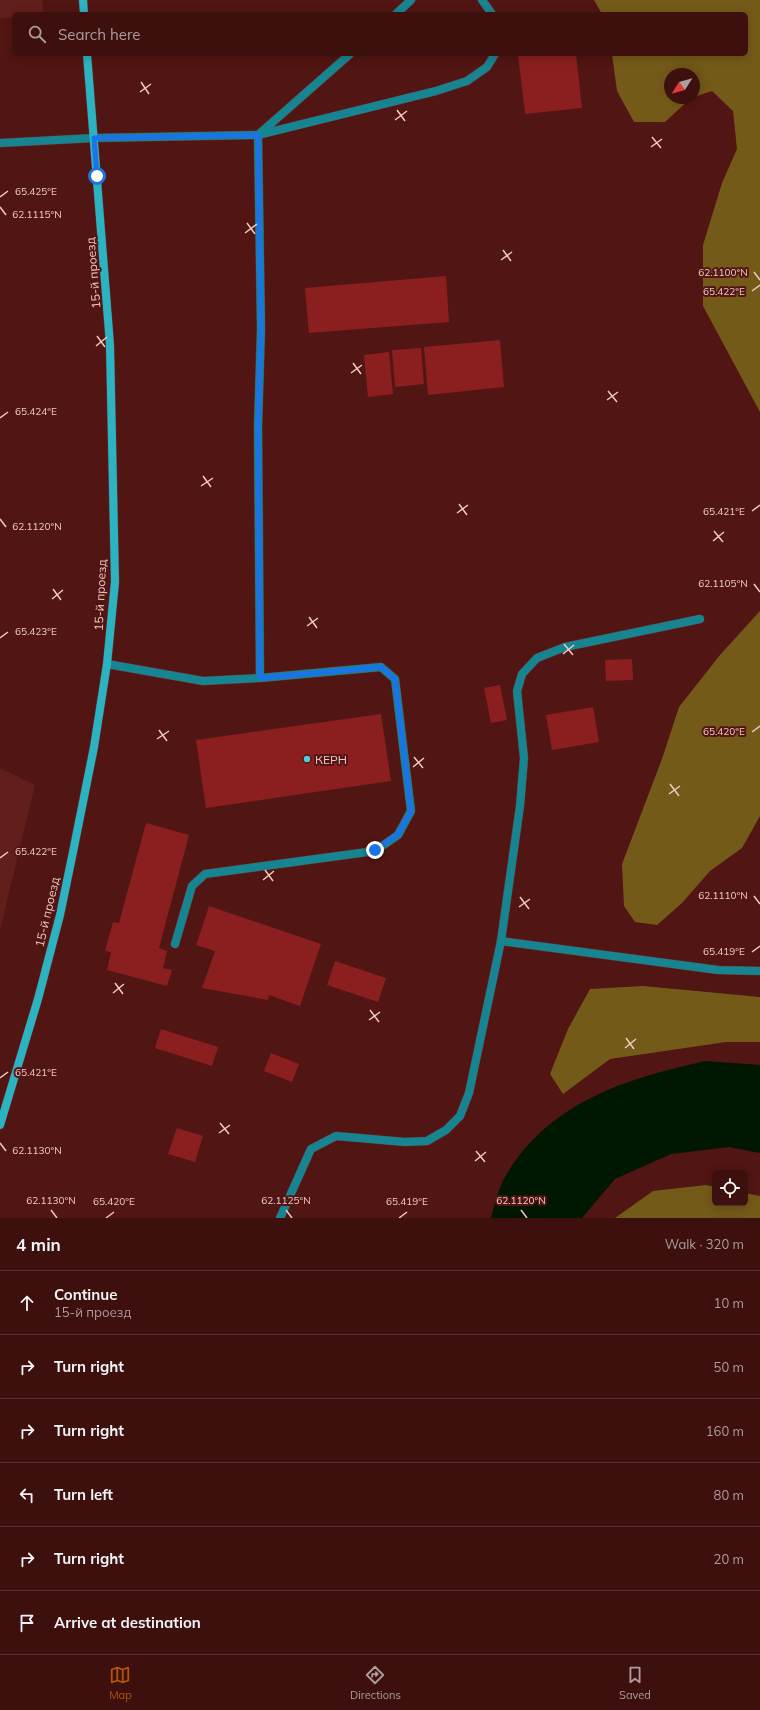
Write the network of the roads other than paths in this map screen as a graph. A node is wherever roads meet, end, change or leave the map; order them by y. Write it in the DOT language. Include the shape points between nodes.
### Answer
graph roads {
  1 [pos="83,0"];
  2 [pos="411,0"];
  3 [pos="482,0"];
  4 [pos="84,12"];
  5 [pos="398,12"];
  6 [pos="491,12"];
  7 [pos="87,56"];
  8 [pos="348,56"];
  9 [pos="494,56"];
  10 [pos="258,135"];
  11 [pos="94,138"];
  12 [pos="0,143"];
  13 [pos="700,619"];
  14 [pos="107,664"];
  15 [pos="260,678"];
  16 [pos="501,941"];
  17 [pos="175,944"];
  18 [pos="760,971"];
  19 [pos="0,1125"];
  20 [pos="280,1218"];
  1 -- 4 [label="main road"];
  2 -- 5 [label="lane"];
  3 -- 6 [label="lane"];
  7 -- 11 [label="main road, 15-й проезд"];
  8 -- 10 [label="lane"];
  9 -- 10 [label="lane" via="487,67 466,81 436,91"];
  10 -- 11 [label="lane"];
  10 -- 15 [label="lane" via="261,329 258,427"];
  11 -- 12 [label="lane"];
  11 -- 14 [label="main road, 15-й проезд" via="111,361 115,582"];
  13 -- 16 [label="lane" via="565,647 537,658 522,674 517,691 524,758 522,785"];
  14 -- 15 [label="lane" via="203,681"];
  14 -- 19 [label="main road, 15-й проезд" via="93,755 60,915"];
  15 -- 17 [label="lane" via="381,667 395,679 411,811 398,834 375,850 205,874 192,886"];
  16 -- 18 [label="lane" via="718,970"];
  16 -- 20 [label="lane" via="470,1093 460,1116 446,1130 427,1141 405,1142 336,1136 311,1148"];
}
